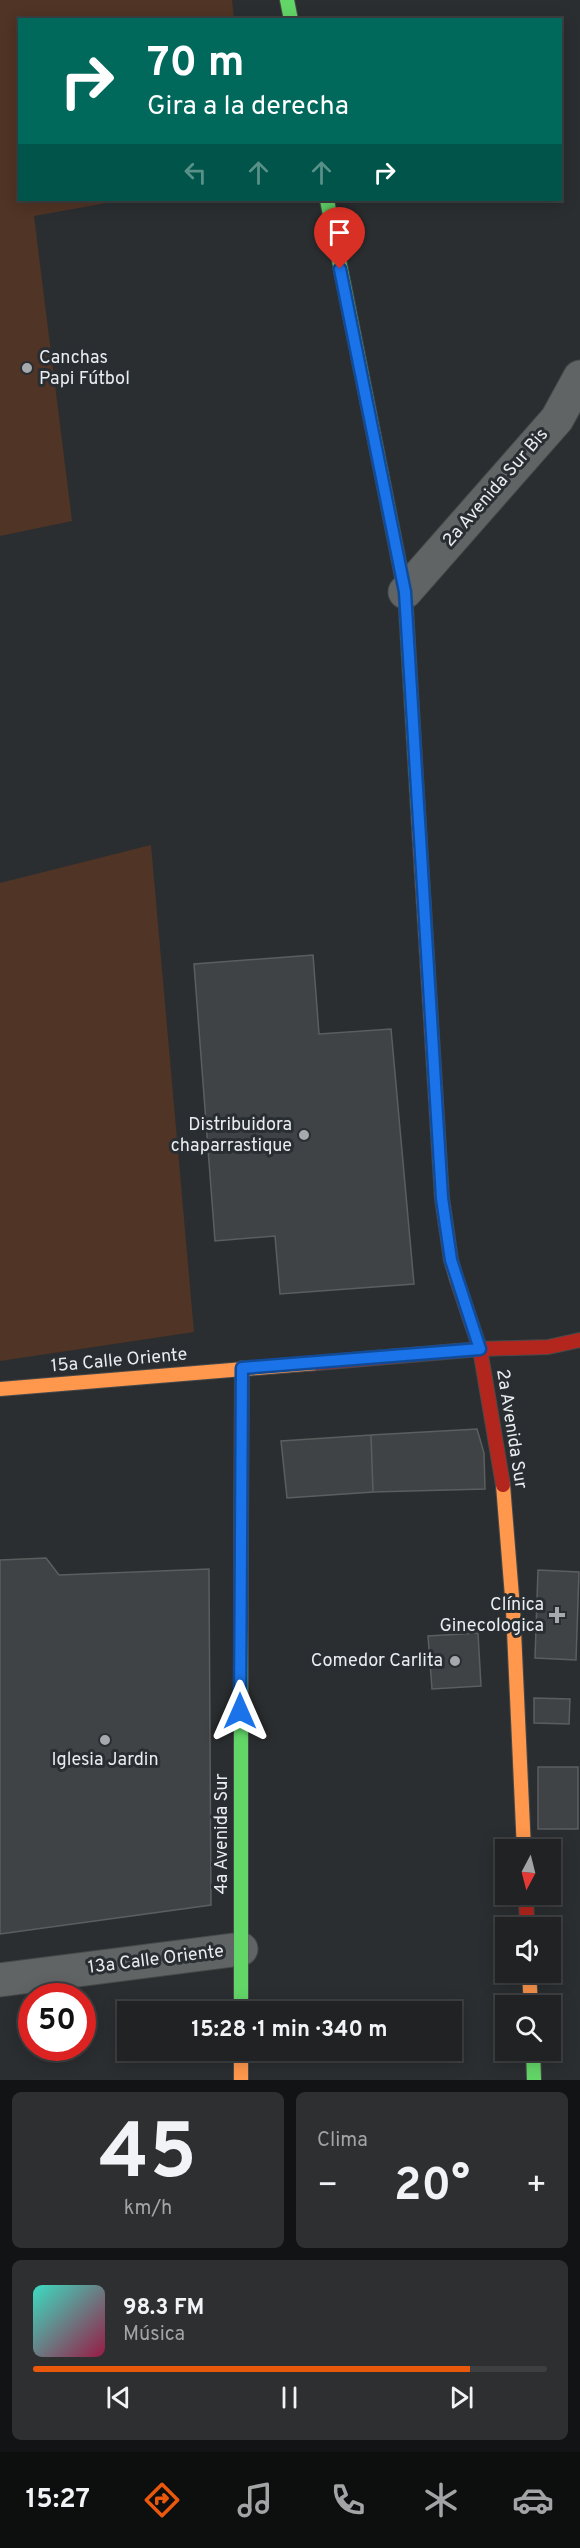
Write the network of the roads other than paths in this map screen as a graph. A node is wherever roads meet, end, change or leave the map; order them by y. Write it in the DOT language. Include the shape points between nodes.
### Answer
graph roads {
  1 [pos="287,0"];
  2 [pos="291,18"];
  3 [pos="327,201"];
  4 [pos="580,377"];
  5 [pos="568,424"];
  6 [pos="405,592"];
  7 [pos="580,1340"];
  8 [pos="480,1349"];
  9 [pos="242,1368"];
  10 [pos="0,1389"];
  11 [pos="523,1839"];
  12 [pos="241,1949"];
  13 [pos="0,1980"];
  14 [pos="241,2001"];
  15 [pos="241,2061"];
  16 [pos="533,2061"];
  17 [pos="241,2080"];
  18 [pos="534,2080"];
  1 -- 2 [label="main road"];
  3 -- 6 [label="main road, 2a Avenida Sur"];
  4 -- 5 [label="street, 2a Avenida Sur Bis"];
  5 -- 6 [label="street, 2a Avenida Sur Bis"];
  6 -- 8 [label="main road, 2a Avenida Sur" via="442,1198 451,1260"];
  7 -- 8 [label="main road, 15a Calle Oriente" via="548,1347"];
  8 -- 9 [label="main road, 15a Calle Oriente"];
  8 -- 11 [label="main road, 2a Avenida Sur" via="503,1488"];
  9 -- 10 [label="main road, 15a Calle Oriente"];
  9 -- 12 [label="main road, 4a Avenida Sur"];
  12 -- 13 [label="street, 13a Calle Oriente"];
  12 -- 14 [label="main road, 4a Avenida Sur"];
  15 -- 17 [label="main road"];
  16 -- 18 [label="main road"];
}
